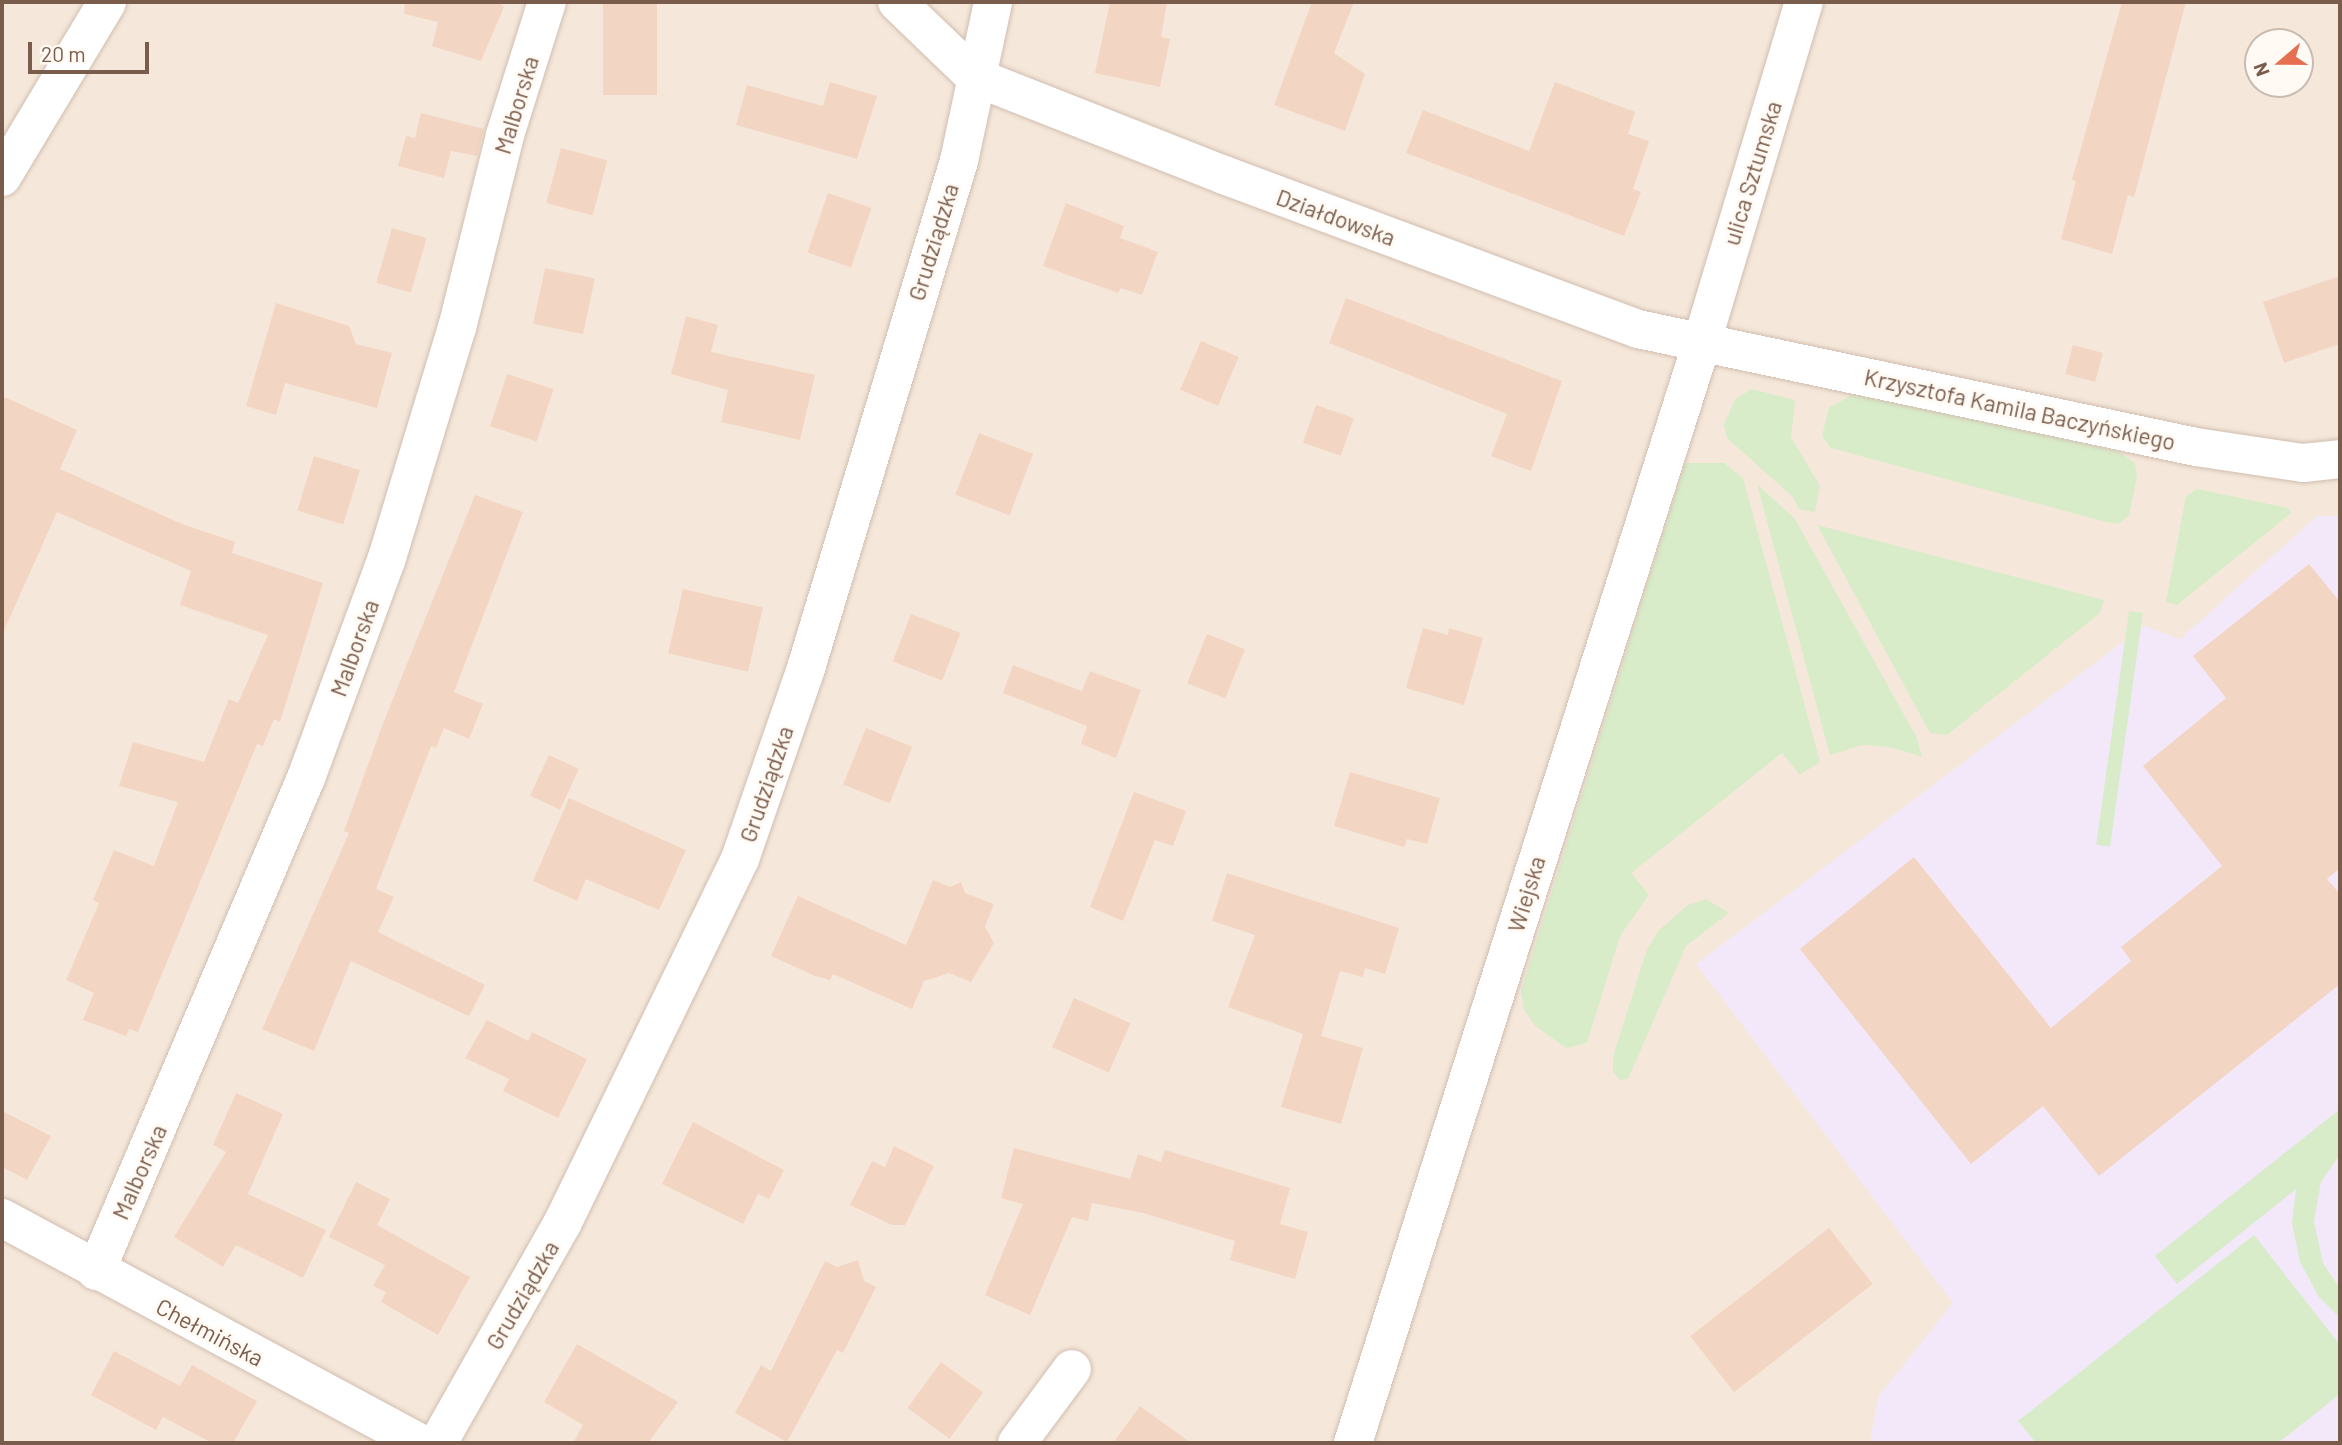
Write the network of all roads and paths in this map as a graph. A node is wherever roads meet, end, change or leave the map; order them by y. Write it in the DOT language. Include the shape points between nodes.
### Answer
graph roads {
  1 [pos="107,2"];
  2 [pos="547,2"];
  3 [pos="897,2"];
  4 [pos="993,2"];
  5 [pos="1804,2"];
  6 [pos="975,77"];
  7 [pos="2,177"];
  8 [pos="1701,345"];
  9 [pos="2340,459"];
  10 [pos="2,1218"];
  11 [pos="96,1271"];
  12 [pos="1072,1369"];
  13 [pos="420,1443"];
  14 [pos="438,1443"];
  15 [pos="1017,1443"];
  16 [pos="1353,1443"];
  1 -- 7 [label="street"];
  2 -- 11 [label="street, Malborska" via="505,135 457,328 386,561 281,839"];
  3 -- 6 [label="street"];
  4 -- 6 [label="street, Grudziądzka"];
  5 -- 8 [label="street, ulica Sztumska"];
  6 -- 8 [label="street, Działdowska" via="1638,329"];
  6 -- 14 [label="street, Grudziądzka" via="959,160 807,665 740,859 562,1224"];
  8 -- 9 [label="street, Krzysztofa Kamila Baczyńskiego" via="1781,357 2196,447 2304,463"];
  8 -- 16 [label="street, Wiejska"];
  10 -- 11 [label="street, Chełmińska"];
  11 -- 13 [label="street, Chełmińska"];
  12 -- 15 [label="street"];
}
